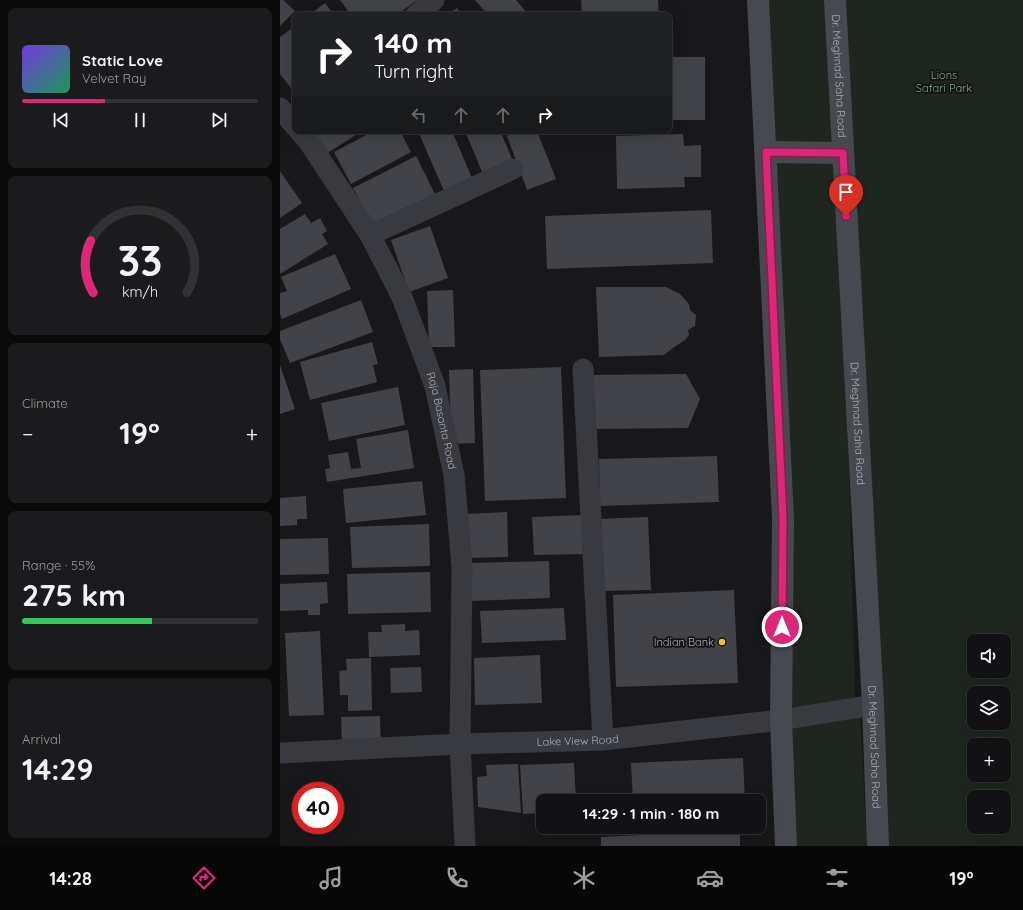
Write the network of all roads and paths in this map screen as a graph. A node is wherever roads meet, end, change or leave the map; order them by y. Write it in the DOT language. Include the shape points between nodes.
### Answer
graph roads {
  1 [pos="434,0"];
  2 [pos="758,0"];
  3 [pos="834,0"];
  4 [pos="420,12"];
  5 [pos="302,134"];
  6 [pos="766,152"];
  7 [pos="843,153"];
  8 [pos="513,169"];
  9 [pos="370,235"];
  10 [pos="583,369"];
  11 [pos="873,705"];
  12 [pos="781,720"];
  13 [pos="603,740"];
  14 [pos="460,744"];
  15 [pos="280,753"];
  16 [pos="465,846"];
  17 [pos="786,846"];
  18 [pos="878,846"];
  1 -- 4 [label="street"];
  2 -- 6 [label="street"];
  3 -- 7 [label="street, Dr. Meghnad Saha Road"];
  5 -- 9 [label="street, Raja Basanta Road"];
  6 -- 7 [label="street"];
  6 -- 12 [label="street" via="783,519"];
  7 -- 11 [label="street, Dr. Meghnad Saha Road"];
  8 -- 9 [label="street"];
  9 -- 14 [label="street, Raja Basanta Road" via="402,297 435,386 454,475 462,567"];
  10 -- 13 [label="street"];
  11 -- 12 [label="street, Lake View Road"];
  11 -- 18 [label="street, Dr. Meghnad Saha Road"];
  12 -- 13 [label="street, Lake View Road"];
  12 -- 17 [label="street"];
  13 -- 14 [label="street, Lake View Road"];
  14 -- 15 [label="street, Lake View Road"];
  14 -- 16 [label="street, Raja Basanta Road"];
}
